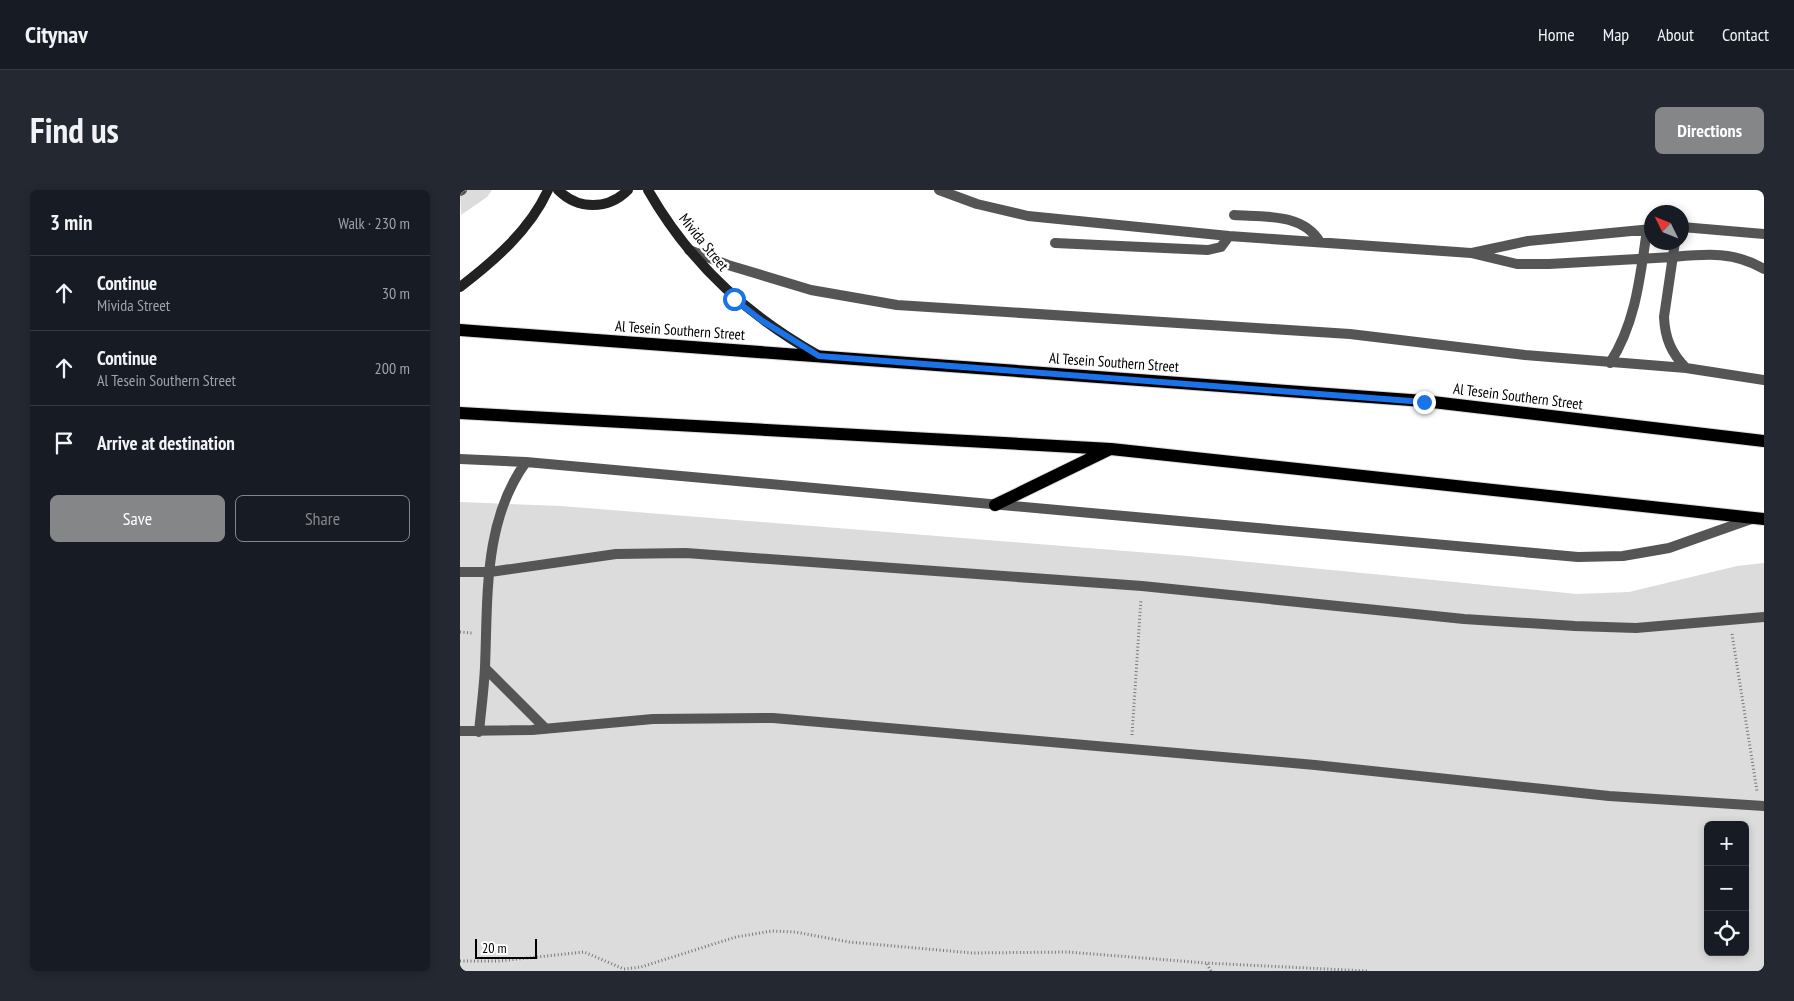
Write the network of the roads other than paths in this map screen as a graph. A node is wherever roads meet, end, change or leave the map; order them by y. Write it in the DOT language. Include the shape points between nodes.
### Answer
graph roads {
  1 [pos="548,190"];
  2 [pos="558,190"];
  3 [pos="628,190"];
  4 [pos="648,190"];
  5 [pos="939,190"];
  6 [pos="952,193"];
  7 [pos="1234,215"];
  8 [pos="1689,228"];
  9 [pos="1644,229"];
  10 [pos="1764,234"];
  11 [pos="1229,236"];
  12 [pos="1320,242"];
  13 [pos="1055,243"];
  14 [pos="688,250"];
  15 [pos="1645,250"];
  16 [pos="1674,250"];
  17 [pos="1471,253"];
  18 [pos="1673,257"];
  19 [pos="1643,259"];
  20 [pos="1764,269"];
  21 [pos="460,287"];
  22 [pos="460,330"];
  23 [pos="819,356"];
  24 [pos="1610,363"];
  25 [pos="1686,368"];
  26 [pos="1764,380"];
  27 [pos="460,413"];
  28 [pos="1764,441"];
  29 [pos="1111,449"];
  30 [pos="460,459"];
  31 [pos="526,462"];
  32 [pos="995,505"];
  33 [pos="1759,519"];
  34 [pos="460,572"];
  35 [pos="490,572"];
  36 [pos="1764,617"];
  37 [pos="485,668"];
  38 [pos="545,728"];
  39 [pos="460,731"];
  40 [pos="479,732"];
  41 [pos="1762,806"];
  1 -- 21 [label="street" via="518,235 489,265"];
  2 -- 3 [label="street" via="572,201 594,206 617,199"];
  4 -- 14 [label="street, Mivida Street"];
  5 -- 6 [label="street"];
  6 -- 11 [label="street" via="1002,211 1028,216"];
  7 -- 12 [label="street" via="1294,220 1310,229"];
  8 -- 10 [label="street"];
  9 -- 17 [label="street" via="1528,241"];
  11 -- 12 [label="street"];
  11 -- 13 [label="street" via="1221,247 1208,250"];
  12 -- 17 [label="street"];
  14 -- 23 [label="street, Mivida Street" via="728,293 761,320"];
  14 -- 24 [label="street" via="811,290 897,305 1350,334"];
  15 -- 19 [label="street"];
  16 -- 18 [label="street"];
  17 -- 19 [label="street" via="1501,261 1533,264"];
  18 -- 19 [label="street"];
  18 -- 20 [label="street" via="1722,254"];
  18 -- 25 [label="street" via="1665,329 1672,351"];
  19 -- 24 [label="street" via="1633,316"];
  22 -- 23 [label="main road, Al Tesein Southern Street"];
  23 -- 28 [label="main road, Al Tesein Southern Street" via="1424,402"];
  24 -- 25 [label="street"];
  25 -- 26 [label="street"];
  27 -- 29 [label="main road"];
  29 -- 32 [label="main road"];
  29 -- 33 [label="main road"];
  30 -- 31 [label="street"];
  31 -- 32 [label="street"];
  31 -- 35 [label="street" via="507,491 501,508"];
  32 -- 33 [label="street" via="1578,557 1623,556 1668,548"];
  34 -- 35 [label="street"];
  35 -- 36 [label="street" via="616,554 669,553 752,556 1142,586 1464,619 1575,626 1636,628"];
  35 -- 37 [label="street"];
  37 -- 38 [label="street"];
  37 -- 40 [label="street"];
  38 -- 40 [label="street"];
  38 -- 41 [label="street" via="653,719 773,718 1315,766 1609,796"];
  39 -- 40 [label="street"];
}
